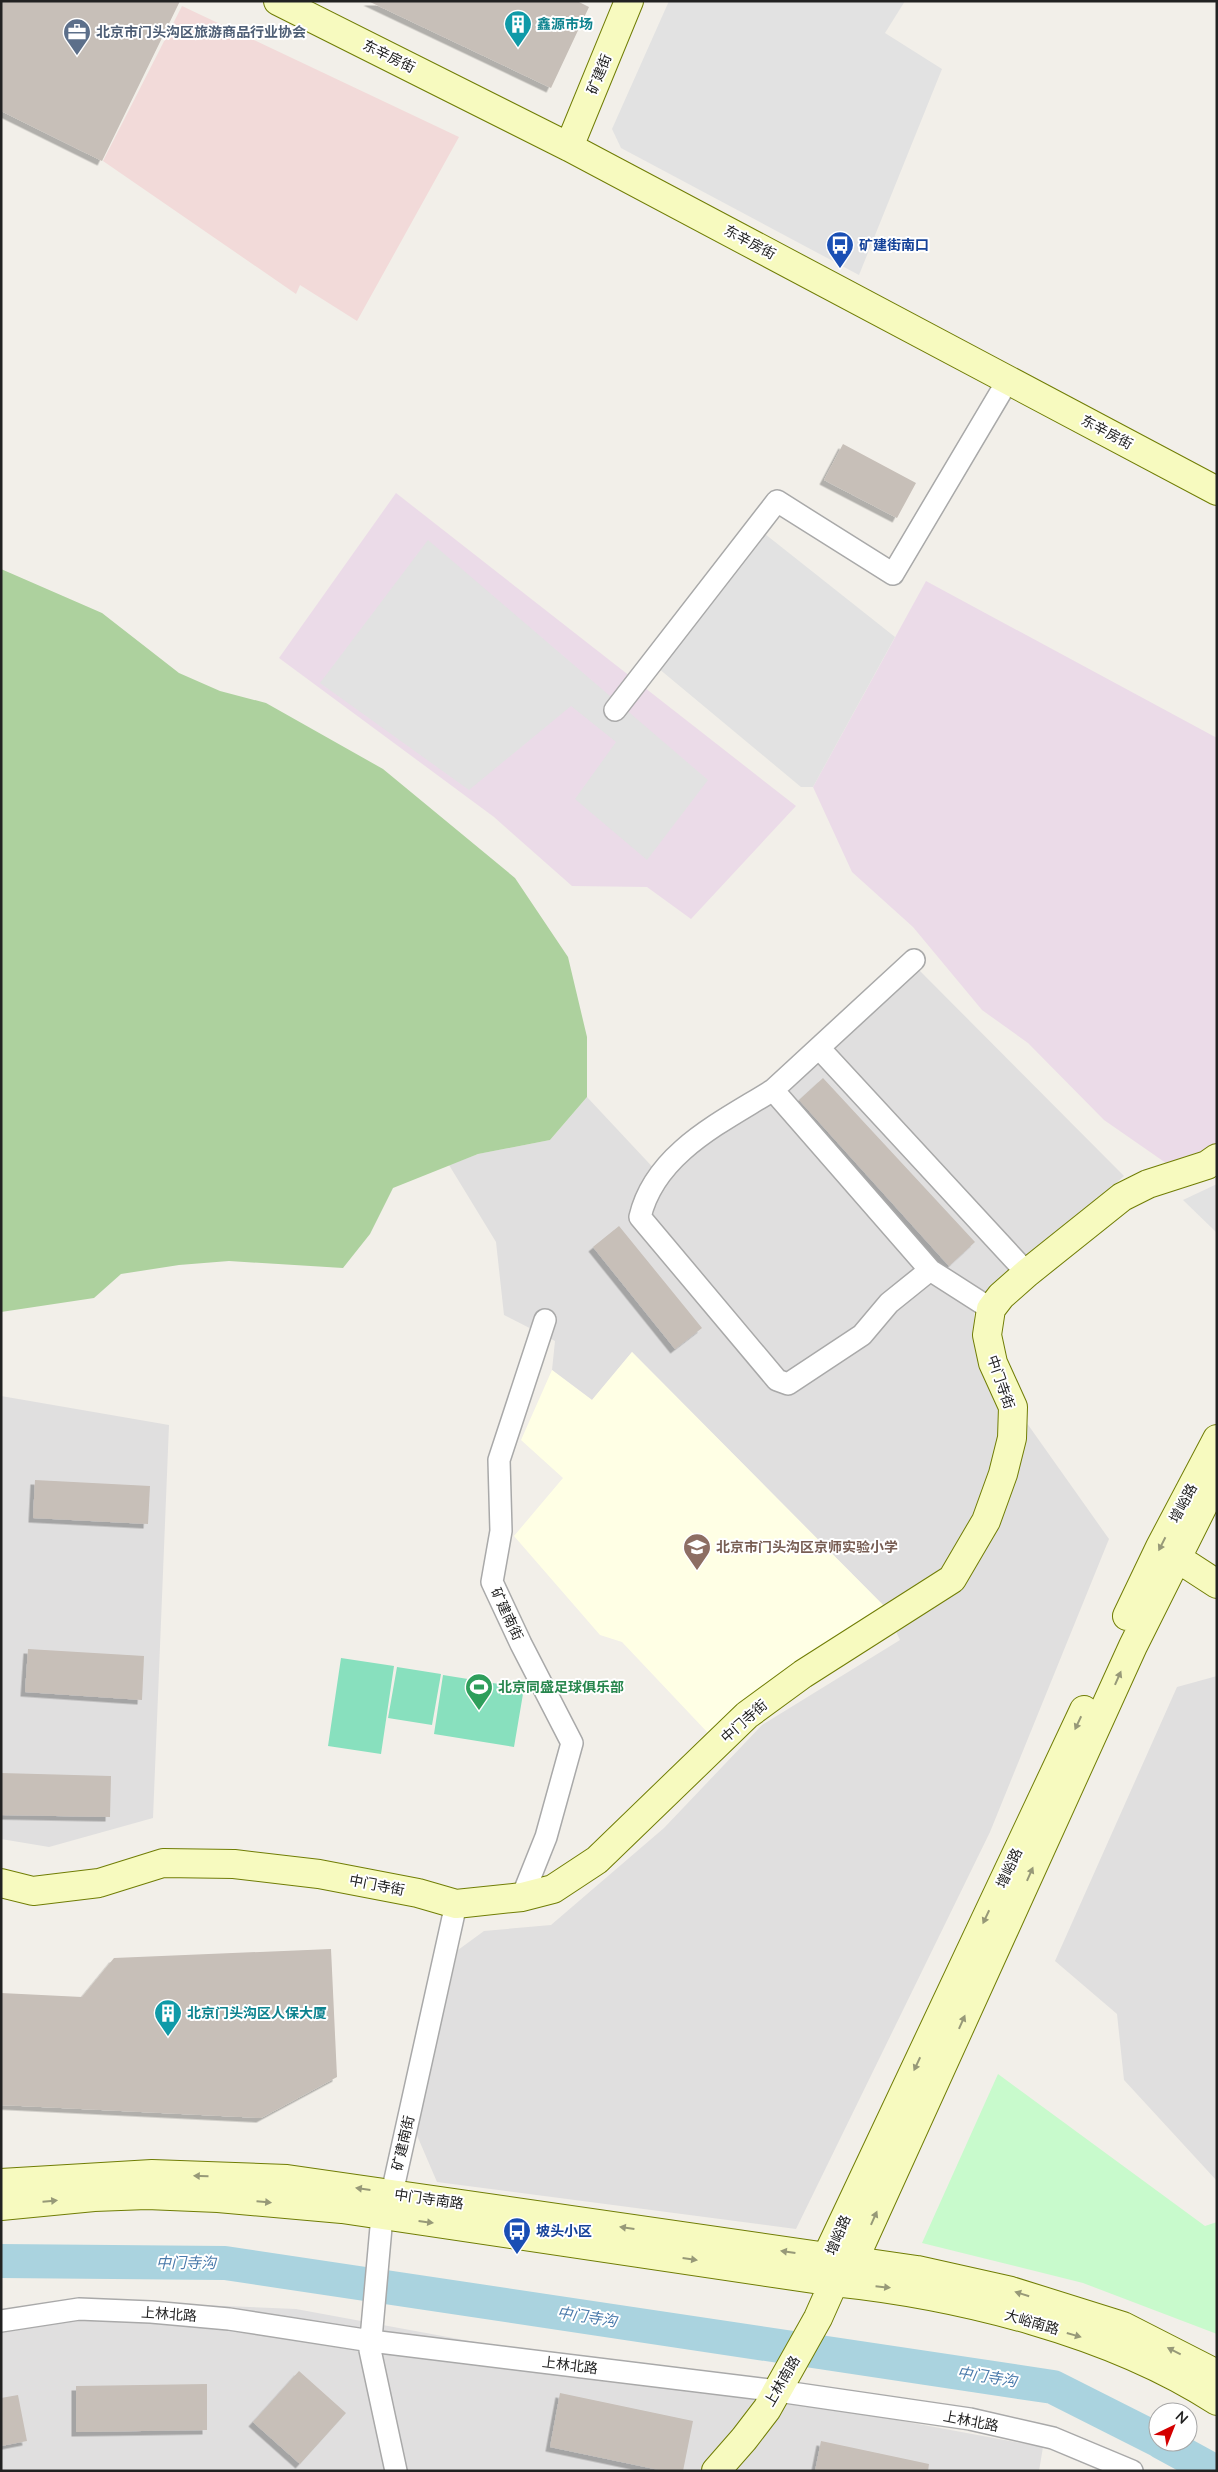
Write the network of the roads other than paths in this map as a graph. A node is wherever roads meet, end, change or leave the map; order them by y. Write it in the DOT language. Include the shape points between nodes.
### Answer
graph roads {
  1 [pos="278,1"];
  2 [pos="629,1"];
  3 [pos="569,146"];
  4 [pos="1008,380"];
  5 [pos="1217,491"];
  6 [pos="615,710"];
  7 [pos="914,960"];
  8 [pos="819,1048"];
  9 [pos="773,1090"];
  10 [pos="1217,1158"];
  11 [pos="930,1270"];
  12 [pos="1027,1274"];
  13 [pos="991,1309"];
  14 [pos="544,1320"];
  15 [pos="1217,1439"];
  16 [pos="1217,1478"];
  17 [pos="1177,1558"];
  18 [pos="1217,1584"];
  19 [pos="1,1883"];
  20 [pos="522,1897"];
  21 [pos="456,1904"];
  22 [pos="1,2183"];
  23 [pos="387,2205"];
  24 [pos="1,2206"];
  25 [pos="853,2262"];
  26 [pos="830,2270"];
  27 [pos="1,2321"];
  28 [pos="371,2340"];
  29 [pos="1217,2374"];
  30 [pos="778,2391"];
  31 [pos="1217,2401"];
  32 [pos="396,2471"];
  33 [pos="716,2471"];
  34 [pos="1132,2471"];
  1 -- 3 [label="street, 东辛房街"];
  2 -- 3 [label="street, 矿建街"];
  3 -- 4 [label="street, 东辛房街"];
  4 -- 5 [label="street, 东辛房街"];
  4 -- 6 [label="street" via="893,574 777,501"];
  7 -- 8 [label="street"];
  8 -- 9 [label="street"];
  8 -- 12 [label="street"];
  9 -- 11 [label="street"];
  9 -- 11 [label="street" via="691,1142 671,1160 644,1200 640,1217 777,1380 788,1384 862,1335 889,1303"];
  10 -- 12 [label="street" via="1207,1165 1148,1184 1122,1197"];
  11 -- 13 [label="street"];
  12 -- 13 [label="street"];
  13 -- 20 [label="street, 中门寺街" via="987,1335 993,1363 1013,1407 1012,1438 986,1521 952,1579 803,1674 747,1715 597,1860 553,1889"];
  14 -- 20 [label="street, 矿建南街" via="498,1460 501,1531 492,1582 572,1743 546,1837"];
  15 -- 26 [label="street, 增峪路, one-way" via="1160,1546"];
  16 -- 17 [label="street, 增峪路"];
  17 -- 18 [label="street"];
  25 -- 17 [label="street, 增峪路, one-way" via="1133,1646"];
  19 -- 21 [label="street, 中门寺街" via="33,1891 99,1883 163,1863 234,1864 319,1874 418,1893"];
  20 -- 21 [label="street, 中门寺街"];
  21 -- 23 [label="street, 矿建南街"];
  23 -- 22 [label="street, 中门寺南路, one-way" via="287,2179 162,2175"];
  24 -- 23 [label="street, 中门寺南路, one-way" via="94,2197 147,2196 218,2198 342,2209"];
  23 -- 26 [label="street, 中门寺南路" via="522,2234"];
  23 -- 28 [label="street, 矿建南街" via="377,2256"];
  25 -- 26 [label="street, 增峪路"];
  29 -- 25 [label="street, 大峪南路, one-way" via="1123,2326 1011,2291 917,2270"];
  26 -- 30 [label="street, 上林南路" via="818,2318"];
  26 -- 31 [label="street, 大峪南路, one-way" via="1090,2339 1146,2362"];
  27 -- 28 [label="street, 上林北路" via="79,2309 152,2312 229,2319"];
  28 -- 30 [label="street, 上林北路"];
  28 -- 32 [label="street, 矿建南街" via="370,2350"];
  30 -- 33 [label="street, 上林南路" via="744,2439"];
  30 -- 34 [label="street, 上林北路" via="970,2419 1053,2438"];
}
